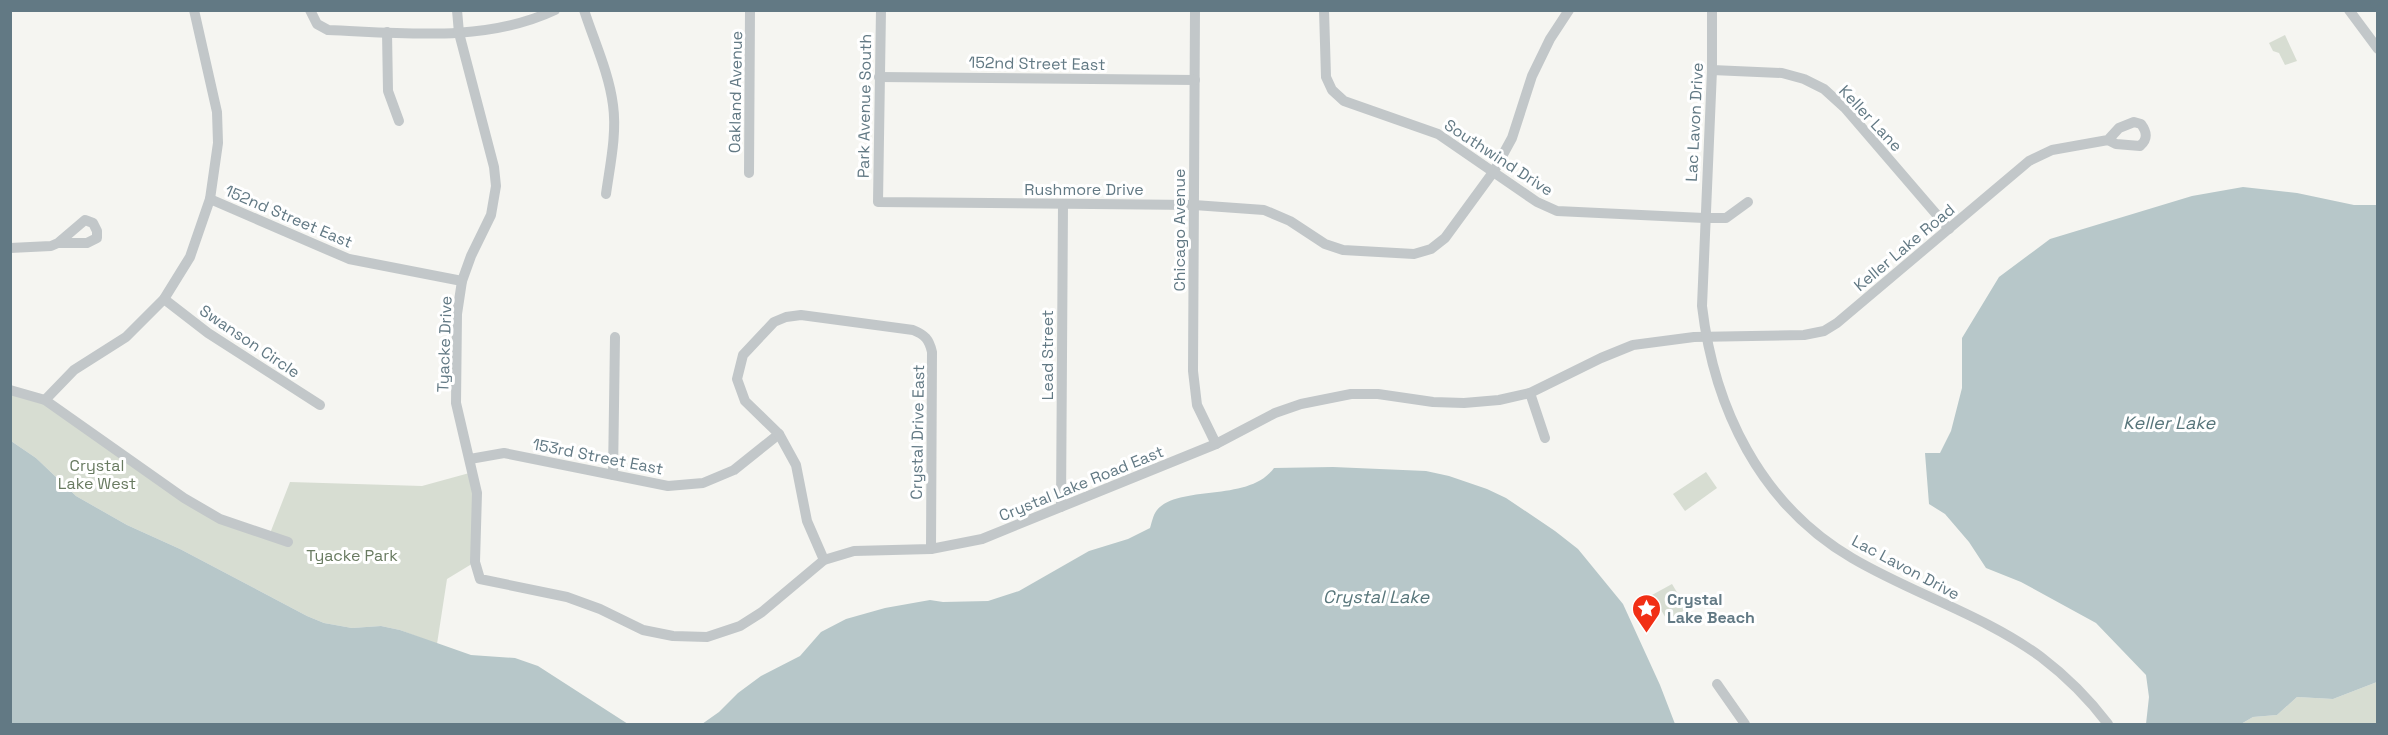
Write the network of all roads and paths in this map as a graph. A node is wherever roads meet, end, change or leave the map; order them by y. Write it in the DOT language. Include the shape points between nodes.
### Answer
graph roads {
  1 [pos="194,10"];
  2 [pos="310,10"];
  3 [pos="457,10"];
  4 [pos="555,10"];
  5 [pos="584,10"];
  6 [pos="750,10"];
  7 [pos="881,10"];
  8 [pos="1195,10"];
  9 [pos="1324,10"];
  10 [pos="1569,10"];
  11 [pos="1712,10"];
  12 [pos="2349,10"];
  13 [pos="387,32"];
  14 [pos="459,33"];
  15 [pos="2378,49"];
  16 [pos="1712,70"];
  17 [pos="879,77"];
  18 [pos="1195,80"];
  19 [pos="399,121"];
  20 [pos="2108,140"];
  21 [pos="1494,171"];
  22 [pos="749,173"];
  23 [pos="606,194"];
  24 [pos="210,199"];
  25 [pos="878,202"];
  26 [pos="1748,202"];
  27 [pos="1063,204"];
  28 [pos="1194,205"];
  29 [pos="1704,218"];
  30 [pos="1948,229"];
  31 [pos="58,243"];
  32 [pos="10,248"];
  33 [pos="462,281"];
  34 [pos="164,299"];
  35 [pos="1706,336"];
  36 [pos="615,337"];
  37 [pos="10,390"];
  38 [pos="1530,393"];
  39 [pos="45,400"];
  40 [pos="320,405"];
  41 [pos="779,434"];
  42 [pos="1545,438"];
  43 [pos="1216,444"];
  44 [pos="470,459"];
  45 [pos="613,475"];
  46 [pos="1061,507"];
  47 [pos="288,542"];
  48 [pos="931,549"];
  49 [pos="824,560"];
  50 [pos="480,579"];
  51 [pos="1717,684"];
  52 [pos="1745,724"];
  53 [pos="2108,724"];
  1 -- 24 [label="street" via="217,112 218,143"];
  2 -- 13 [label="street" via="317,24 328,30"];
  3 -- 14 [label="street, Tyacke Drive"];
  4 -- 14 [label="street" via="489,30"];
  5 -- 23 [label="street" via="613,105 614,136"];
  6 -- 22 [label="street, Oakland Avenue"];
  7 -- 17 [label="street, Park Avenue South"];
  8 -- 18 [label="street, Chicago Avenue"];
  9 -- 21 [label="street, Southwind Drive" via="1326,77 1332,90 1344,101 1438,134"];
  10 -- 21 [label="street, Rushmore Drive" via="1550,39 1512,138"];
  11 -- 16 [label="street, Lac Lavon Drive"];
  12 -- 15 [label="street"];
  13 -- 14 [label="street"];
  13 -- 19 [label="street" via="388,91"];
  14 -- 33 [label="street, Tyacke Drive" via="496,186 491,215"];
  16 -- 29 [label="street, Lac Lavon Drive"];
  16 -- 30 [label="street, Keller Lane" via="1782,73 1824,89 1845,108"];
  17 -- 18 [label="street, 152nd Street East"];
  17 -- 25 [label="street, Park Avenue South"];
  18 -- 28 [label="street, Chicago Avenue"];
  20 -- 30 [label="street, Keller Lake Road" via="2052,150 2029,161"];
  21 -- 28 [label="street, Rushmore Drive" via="1445,238 1431,249 1414,254 1343,250 1264,210"];
  21 -- 29 [label="street, Southwind Drive" via="1537,202 1557,211"];
  24 -- 33 [label="street, 152nd Street East" via="349,259"];
  24 -- 34 [label="street" via="189,257"];
  25 -- 27 [label="street, Rushmore Drive"];
  26 -- 29 [label="street, Southwind Drive" via="1726,218"];
  27 -- 28 [label="street, Rushmore Drive"];
  27 -- 46 [label="street, Lead Street"];
  28 -- 43 [label="street, Chicago Avenue" via="1192,371 1197,405"];
  29 -- 35 [label="street, Lac Lavon Drive" via="1702,296"];
  30 -- 35 [label="street, Keller Lake Road" via="1824,331 1804,335"];
  31 -- 32 [label="street"];
  33 -- 44 [label="street, Tyacke Drive" via="457,315 456,403"];
  34 -- 39 [label="street" via="126,337 74,370"];
  34 -- 40 [label="street, Swanson Circle" via="208,333"];
  35 -- 38 [label="street, Crystal Lake Road East" via="1633,345"];
  35 -- 53 [label="street, Lac Lavon Drive" via="1715,379 1749,454 1783,500 1815,531 1851,558 2008,636 2041,657"];
  36 -- 45 [label="street"];
  37 -- 39 [label="street"];
  38 -- 42 [label="street"];
  38 -- 43 [label="street, Crystal Lake Road East" via="1464,403 1378,394 1323,398 1275,413"];
  39 -- 47 [label="street" via="184,498 220,519"];
  41 -- 45 [label="street, 153rd Street East" via="734,470 703,483 668,486"];
  41 -- 48 [label="street, Crystal Drive East" via="746,401 737,379 743,355 774,322 801,315 924,335 932,351"];
  41 -- 49 [label="street" via="796,465 807,520"];
  43 -- 46 [label="street, Crystal Lake Road East"];
  44 -- 45 [label="street, 153rd Street East" via="504,453"];
  44 -- 50 [label="street, Tyacke Drive" via="477,493 474,562"];
  46 -- 48 [label="street, Crystal Lake Road East" via="982,539"];
  48 -- 49 [label="street, Crystal Lake Road East" via="854,551"];
  49 -- 50 [label="street, Crystal Lake Road East" via="747,622 707,637 643,630 567,597"];
  51 -- 52 [label="street"];
}
